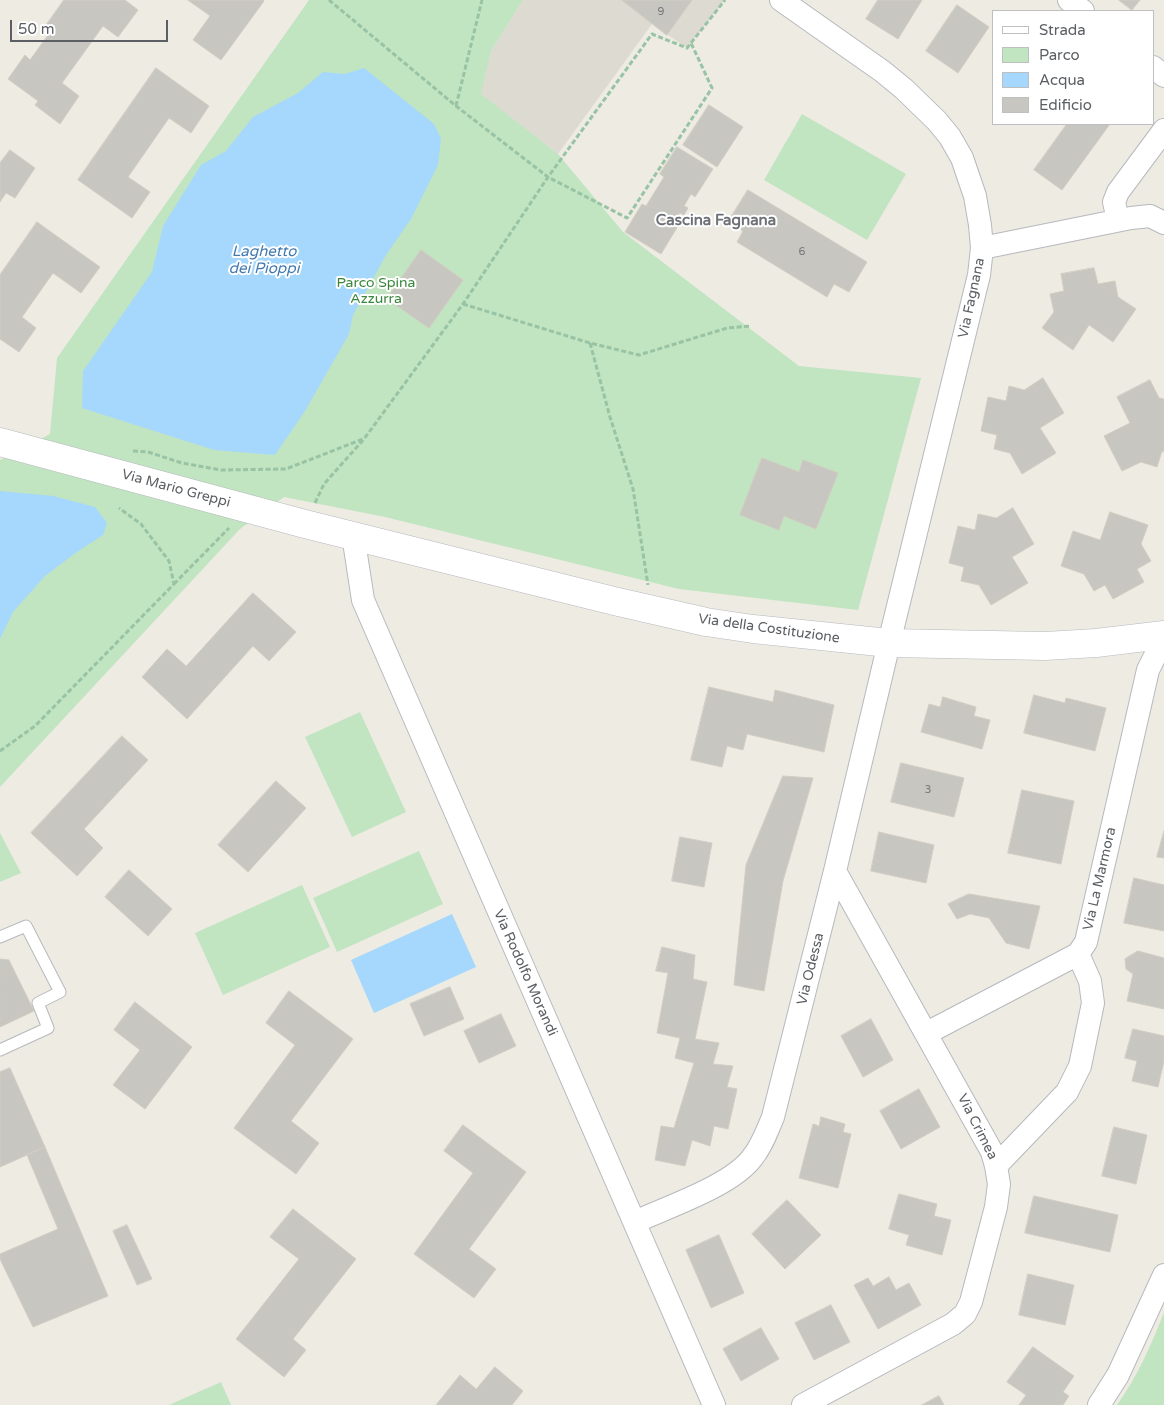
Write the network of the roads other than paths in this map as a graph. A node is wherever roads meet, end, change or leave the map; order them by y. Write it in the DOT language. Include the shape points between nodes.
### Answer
graph roads {
  1 [pos="782,0"];
  2 [pos="1069,0"];
  3 [pos="1082,10"];
  4 [pos="1154,68"];
  5 [pos="1164,76"];
  6 [pos="1164,130"];
  7 [pos="1118,220"];
  8 [pos="1164,223"];
  9 [pos="982,248"];
  10 [pos="0,442"];
  11 [pos="353,536"];
  12 [pos="1164,636"];
  13 [pos="889,643"];
  14 [pos="835,871"];
  15 [pos="0,937"];
  16 [pos="1078,954"];
  17 [pos="927,1033"];
  18 [pos="0,1050"];
  19 [pos="996,1166"];
  20 [pos="634,1222"];
  21 [pos="1164,1275"];
  22 [pos="714,1405"];
  23 [pos="803,1405"];
  24 [pos="1099,1405"];
  1 -- 9 [label="street, Via Fagnana" via="882,71 950,137 962,158 975,196"];
  2 -- 3 [label="street"];
  4 -- 5 [label="street"];
  6 -- 7 [label="street" via="1118,192 1114,202"];
  7 -- 8 [label="street" via="1150,216"];
  7 -- 9 [label="street"];
  9 -- 13 [label="street, Via Fagnana" via="979,275"];
  10 -- 11 [label="main road, Via Mario Greppi"];
  11 -- 13 [label="main road, Via della Costituzione" via="706,622"];
  11 -- 20 [label="street, Via Rodolfo Morandi" via="362,600"];
  12 -- 13 [label="main road, Via della Costituzione" via="1045,646"];
  12 -- 16 [label="street, Via La Marmora" via="1148,670 1086,942"];
  13 -- 14 [label="street, Via Odessa"];
  14 -- 17 [label="street, Via Crimea"];
  14 -- 20 [label="street, Via Odessa" via="781,1090 764,1138 752,1158 720,1184"];
  15 -- 18 [label="lane" via="26,926 60,992 38,1003 48,1028"];
  16 -- 17 [label="street"];
  16 -- 19 [label="street" via="1090,981 1092,1003 1080,1066 1067,1092"];
  17 -- 19 [label="street, Via Crimea" via="992,1152"];
  19 -- 23 [label="street, Via Crimea" via="999,1184 996,1207 965,1314 953,1324"];
  20 -- 22 [label="street, Via Rodolfo Morandi"];
  21 -- 24 [label="street" via="1118,1376"];
}
